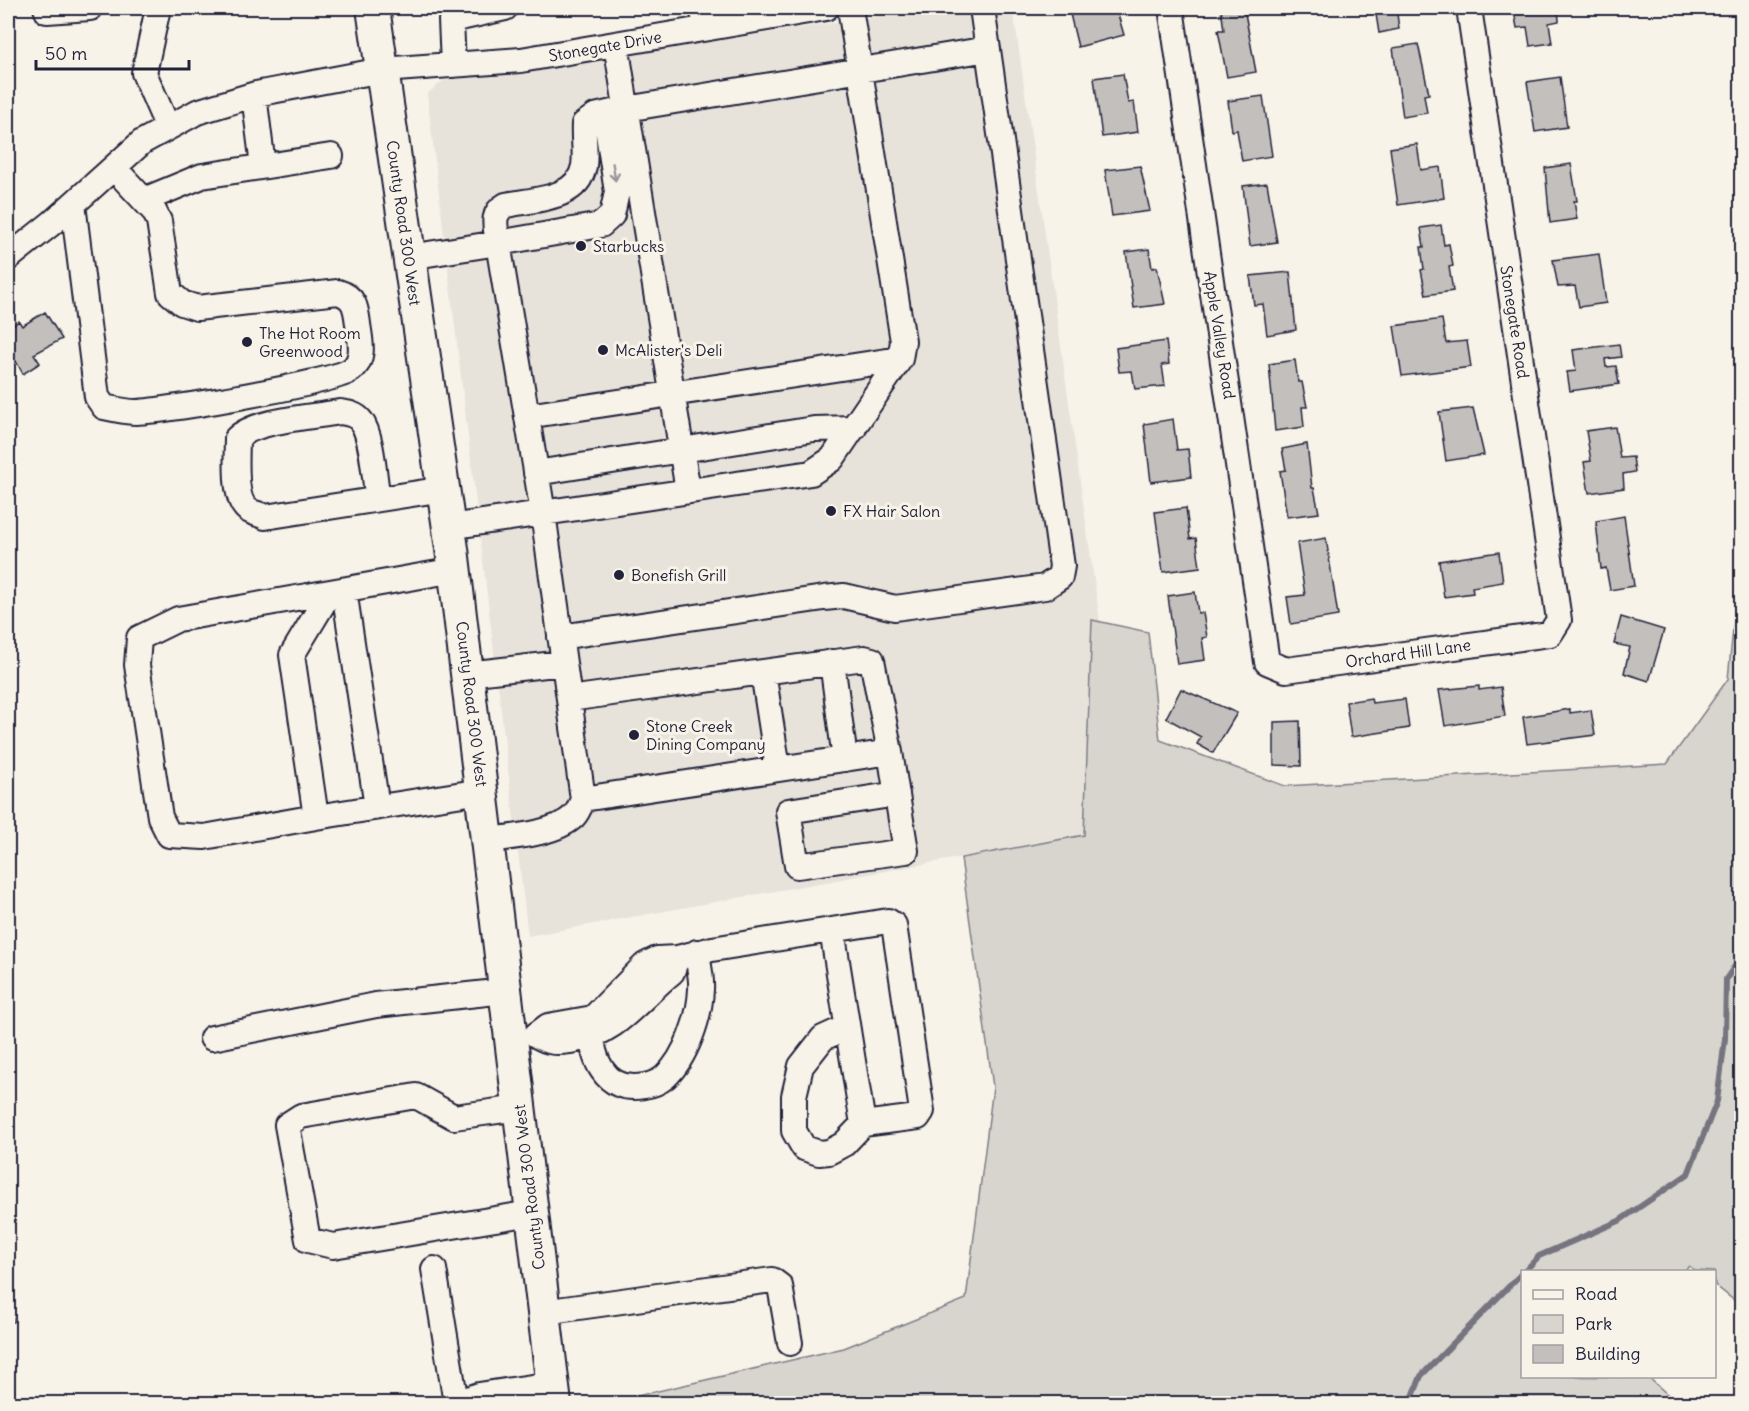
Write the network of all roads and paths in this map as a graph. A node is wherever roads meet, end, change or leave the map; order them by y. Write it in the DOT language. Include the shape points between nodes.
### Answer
graph roads {
  1 [pos="46,8"];
  2 [pos="90,8"];
  3 [pos="158,8"];
  4 [pos="373,8"];
  5 [pos="505,8"];
  6 [pos="826,8"];
  7 [pos="850,8"];
  8 [pos="982,8"];
  9 [pos="1171,8"];
  10 [pos="1469,8"];
  11 [pos="705,18"];
  12 [pos="616,44"];
  13 [pos="988,49"];
  14 [pos="453,65"];
  15 [pos="382,70"];
  16 [pos="860,71"];
  17 [pos="254,95"];
  18 [pos="616,111"];
  19 [pos="168,128"];
  20 [pos="331,156"];
  21 [pos="263,166"];
  22 [pos="114,168"];
  23 [pos="144,200"];
  24 [pos="73,204"];
  25 [pos="498,243"];
  26 [pos="409,257"];
  27 [pos="8,258"];
  28 [pos="900,359"];
  29 [pos="672,394"];
  30 [pos="527,416"];
  31 [pos="854,428"];
  32 [pos="681,448"];
  33 [pos="536,473"];
  34 [pos="444,489"];
  35 [pos="688,491"];
  36 [pos="378,499"];
  37 [pos="543,513"];
  38 [pos="449,528"];
  39 [pos="455,570"];
  40 [pos="337,591"];
  41 [pos="1550,634"];
  42 [pos="560,637"];
  43 [pos="832,662"];
  44 [pos="1267,662"];
  45 [pos="563,663"];
  46 [pos="763,672"];
  47 [pos="467,674"];
  48 [pos="569,699"];
  49 [pos="891,752"];
  50 [pos="845,759"];
  51 [pos="778,770"];
  52 [pos="482,791"];
  53 [pos="897,794"];
  54 [pos="583,799"];
  55 [pos="377,807"];
  56 [pos="316,817"];
  57 [pos="487,840"];
  58 [pos="832,930"];
  59 [pos="687,955"];
  60 [pos="505,991"];
  61 [pos="847,1027"];
  62 [pos="592,1028"];
  63 [pos="523,1037"];
  64 [pos="212,1038"];
  65 [pos="519,1108"];
  66 [pos="863,1124"];
  67 [pos="531,1213"];
  68 [pos="434,1269"];
  69 [pos="543,1312"];
  70 [pos="790,1343"];
  71 [pos="554,1394"];
  72 [pos="455,1403"];
  1 -- 2 [label="street"];
  3 -- 19 [label="street" via="144,73"];
  4 -- 15 [label="main road, County Road 300 West"];
  5 -- 14 [label="street" via="451,20"];
  6 -- 11 [label="street, Stonegate Drive"];
  7 -- 16 [label="street"];
  8 -- 13 [label="street"];
  9 -- 44 [label="street, Apple Valley Road"];
  10 -- 41 [label="street, Stonegate Road" via="1559,620"];
  11 -- 12 [label="street, Stonegate Drive"];
  12 -- 14 [label="street, Stonegate Drive" via="521,60"];
  12 -- 18 [label="street"];
  13 -- 16 [label="street"];
  13 -- 42 [label="street" via="1062,566 1060,577 1045,587 895,608 844,596"];
  14 -- 15 [label="street, Stonegate Drive"];
  15 -- 17 [label="street, Stonegate Drive"];
  15 -- 26 [label="main road, County Road 300 West"];
  16 -- 18 [label="street"];
  16 -- 28 [label="street" via="903,341"];
  17 -- 19 [label="street, Stonegate Drive" via="196,112"];
  17 -- 21 [label="street"];
  18 -- 25 [label="street" via="595,116 584,124 584,166 578,183 568,192 497,210"];
  18 -- 25 [label="street, one-way" via="617,192 612,215 600,225"];
  18 -- 29 [label="street"];
  19 -- 22 [label="street, Stonegate Drive" via="142,142"];
  20 -- 21 [label="street"];
  21 -- 23 [label="street" via="202,176"];
  22 -- 23 [label="street"];
  22 -- 24 [label="street, Stonegate Drive"];
  23 -- 24 [label="street" via="159,221 170,293 176,299 197,308 338,292 347,295 355,304 361,348 357,364 341,375 249,394 137,412 104,407 97,397"];
  24 -- 27 [label="street, Stonegate Drive"];
  25 -- 26 [label="street"];
  25 -- 30 [label="street"];
  26 -- 34 [label="main road, County Road 300 West"];
  28 -- 29 [label="street"];
  28 -- 31 [label="street"];
  29 -- 30 [label="street"];
  29 -- 32 [label="street"];
  30 -- 33 [label="street"];
  31 -- 32 [label="street" via="814,429"];
  31 -- 35 [label="street" via="832,459 811,472"];
  32 -- 33 [label="street"];
  32 -- 35 [label="street"];
  33 -- 37 [label="street"];
  34 -- 36 [label="street"];
  34 -- 38 [label="main road, County Road 300 West"];
  35 -- 37 [label="street"];
  36 -- 36 [label="street" via="265,517 242,503 236,471 237,438 259,426 350,413 360,419 366,431"];
  37 -- 38 [label="street"];
  37 -- 42 [label="street"];
  38 -- 39 [label="main road, County Road 300 West"];
  39 -- 40 [label="street"];
  39 -- 47 [label="main road, County Road 300 West"];
  40 -- 55 [label="street"];
  40 -- 56 [label="street" via="292,655"];
  40 -- 56 [label="street" via="178,619 139,638 137,665 160,818 169,835 204,837"];
  41 -- 44 [label="street, Orchard Hill Lane" via="1286,670"];
  42 -- 45 [label="street"];
  43 -- 46 [label="street"];
  43 -- 49 [label="street" via="873,660"];
  43 -- 50 [label="street"];
  45 -- 47 [label="street"];
  45 -- 48 [label="street"];
  46 -- 48 [label="street"];
  46 -- 51 [label="street"];
  47 -- 52 [label="main road, County Road 300 West"];
  48 -- 54 [label="street"];
  49 -- 50 [label="street"];
  49 -- 53 [label="street"];
  50 -- 51 [label="street"];
  51 -- 54 [label="street"];
  52 -- 55 [label="street"];
  52 -- 57 [label="main road, County Road 300 West"];
  53 -- 53 [label="street" via="906,851 797,866 788,811"];
  54 -- 57 [label="street" via="574,816 559,825 536,833"];
  55 -- 56 [label="street"];
  57 -- 60 [label="main road, County Road 300 West"];
  58 -- 59 [label="street"];
  58 -- 61 [label="street"];
  58 -- 66 [label="street" via="888,921 894,925 922,1111 918,1117"];
  59 -- 62 [label="street" via="620,1020"];
  59 -- 62 [label="street" via="701,987 699,1006 682,1053 663,1080 638,1087 616,1083 596,1060"];
  60 -- 63 [label="main road, County Road 300 West"];
  60 -- 64 [label="street" via="376,1005"];
  61 -- 66 [label="street"];
  61 -- 66 [label="street" via="822,1038 801,1066 794,1096 794,1131 804,1148 829,1152 844,1144"];
  62 -- 63 [label="street" via="548,1026"];
  63 -- 65 [label="main road, County Road 300 West"];
  65 -- 67 [label="main road, County Road 300 West"];
  65 -- 67 [label="street" via="454,1117 416,1096 301,1116 287,1125 308,1240 333,1246"];
  67 -- 69 [label="main road, County Road 300 West"];
  68 -- 72 [label="street"];
  69 -- 70 [label="street" via="772,1280 780,1286"];
  69 -- 71 [label="main road, County Road 300 West"];
  71 -- 72 [label="street" via="478,1395"];
}
